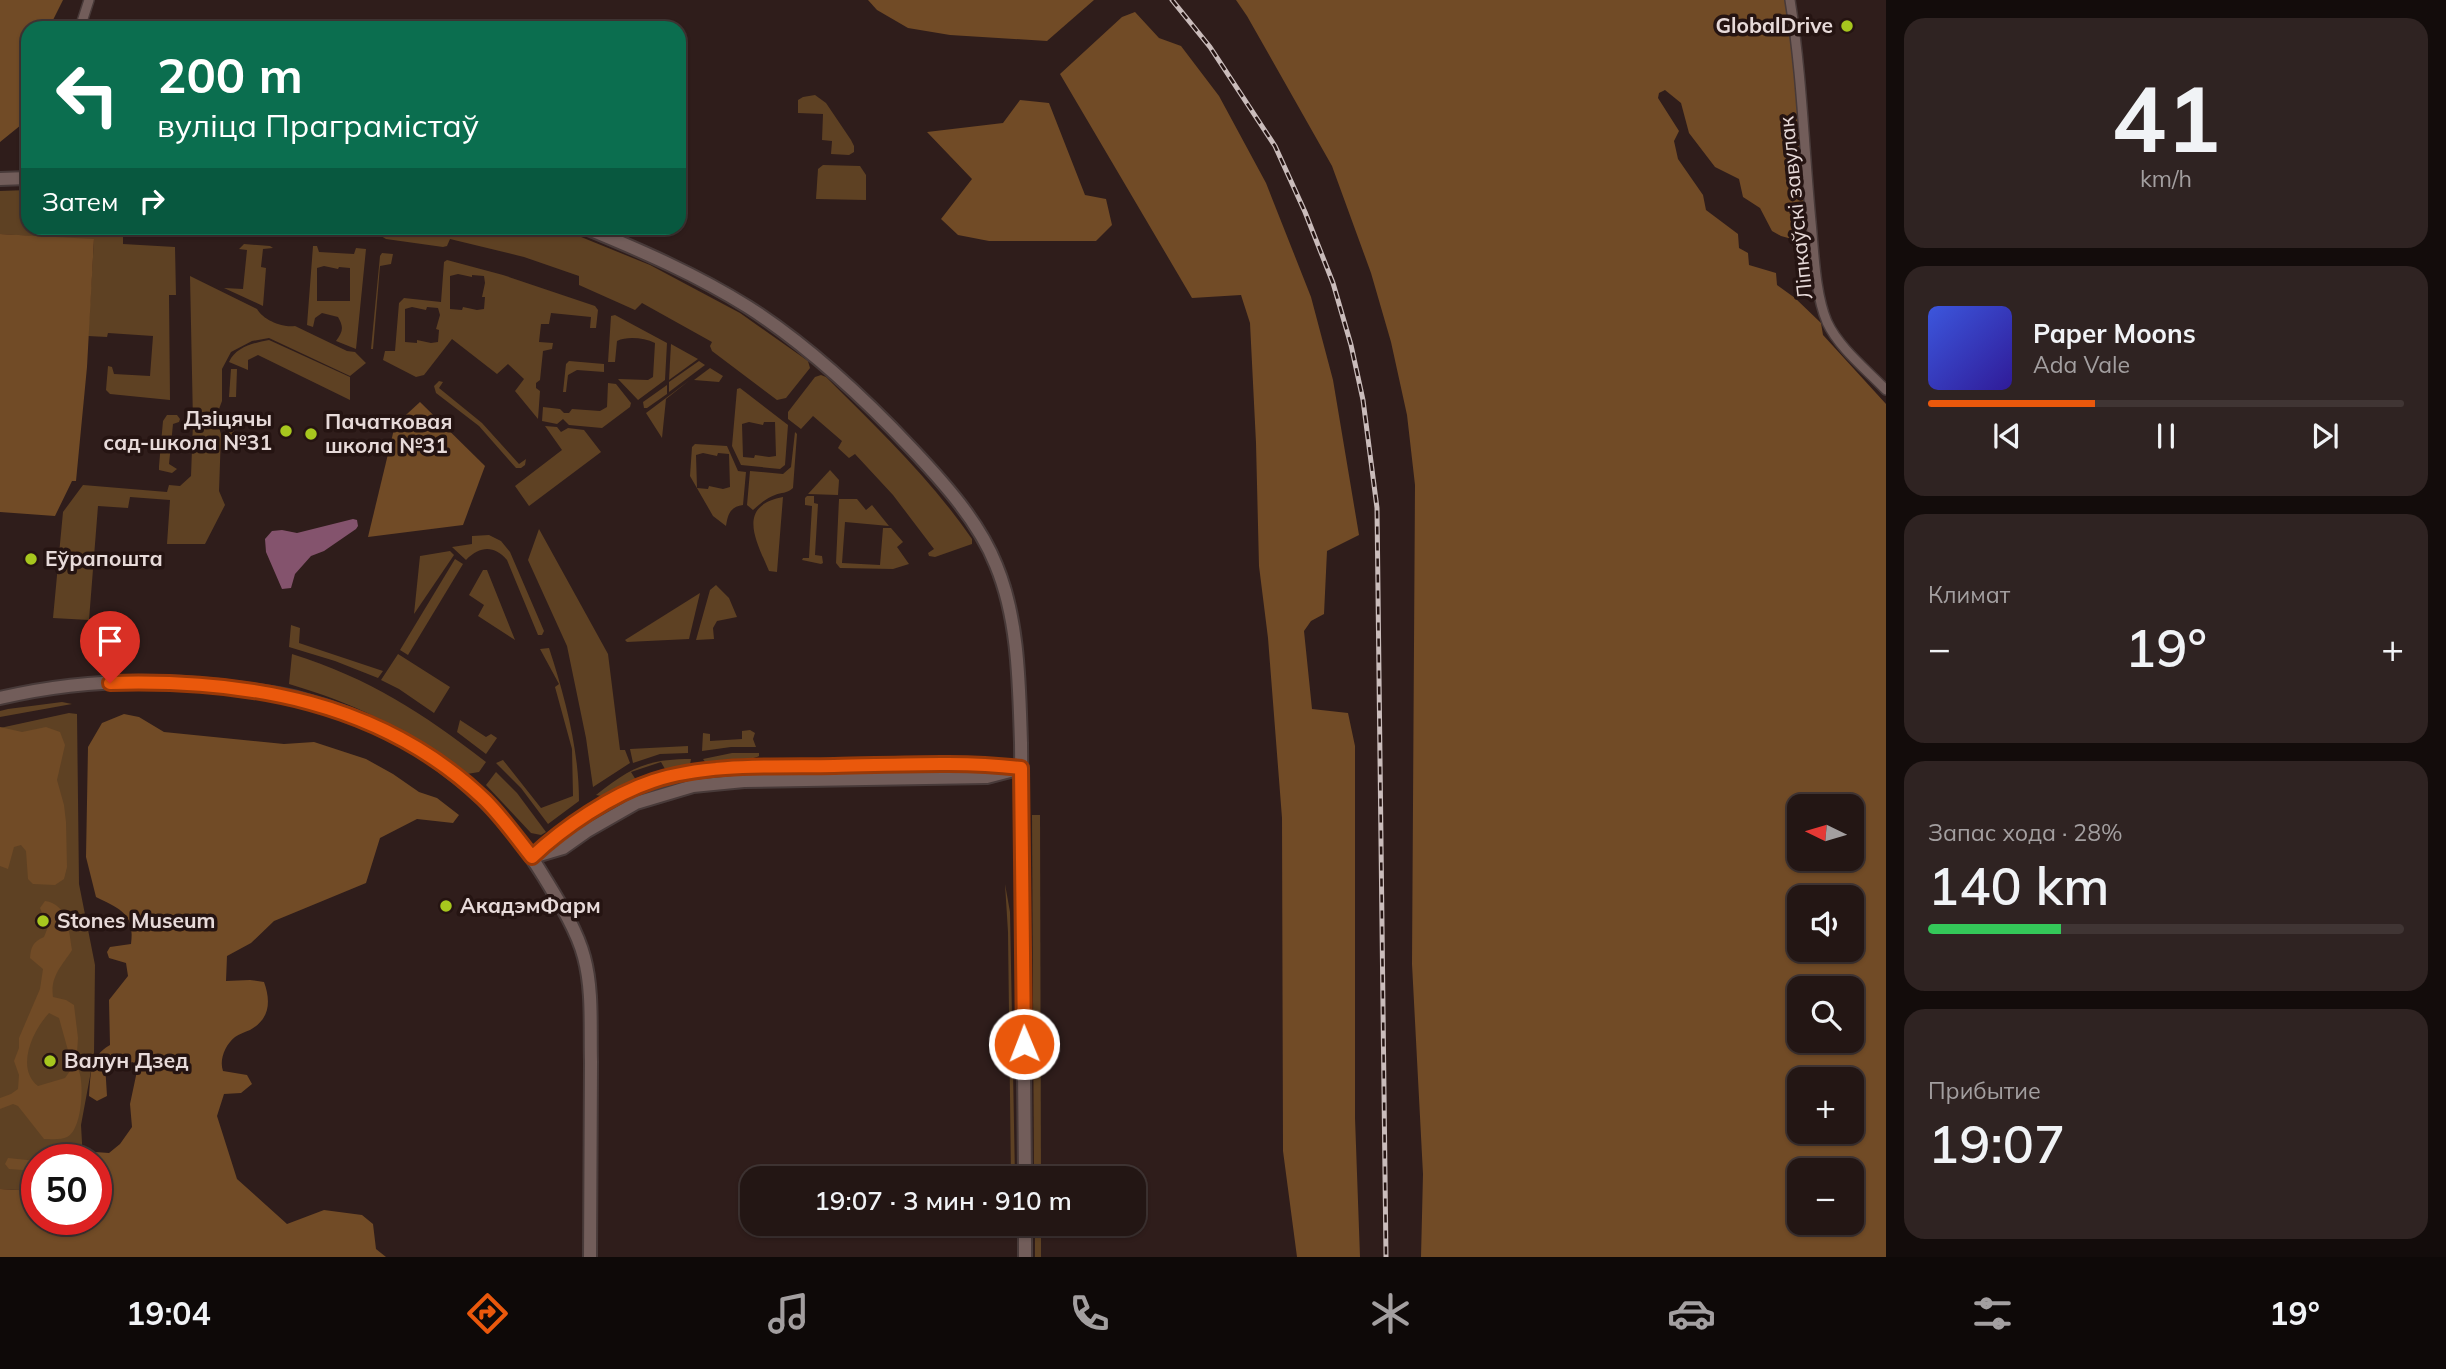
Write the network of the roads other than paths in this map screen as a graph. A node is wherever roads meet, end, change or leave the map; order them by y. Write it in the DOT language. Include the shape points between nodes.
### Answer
graph roads {
  1 [pos="89,0"];
  2 [pos="1790,0"];
  3 [pos="82,21"];
  4 [pos="21,178"];
  5 [pos="0,179"];
  6 [pos="603,235"];
  7 [pos="1886,390"];
  8 [pos="0,698"];
  9 [pos="1021,768"];
  10 [pos="532,857"];
  11 [pos="1025,1166"];
  12 [pos="1025,1236"];
  13 [pos="590,1257"];
  14 [pos="1026,1257"];
  1 -- 3 [label="street"];
  2 -- 7 [label="street, Ліпкаўскі завулак" via="1823,305 1838,339"];
  4 -- 5 [label="main road"];
  6 -- 9 [label="main road" via="710,285 788,335 822,361 938,476 997,566 1018,677"];
  8 -- 10 [label="main road" via="80,685 158,682 303,699 370,723 436,759 488,802"];
  9 -- 10 [label="main road" via="988,777 744,780 693,786 636,803 563,848"];
  9 -- 11 [label="main road"];
  10 -- 13 [label="main road" via="579,940 587,970"];
  12 -- 14 [label="main road"];
}
